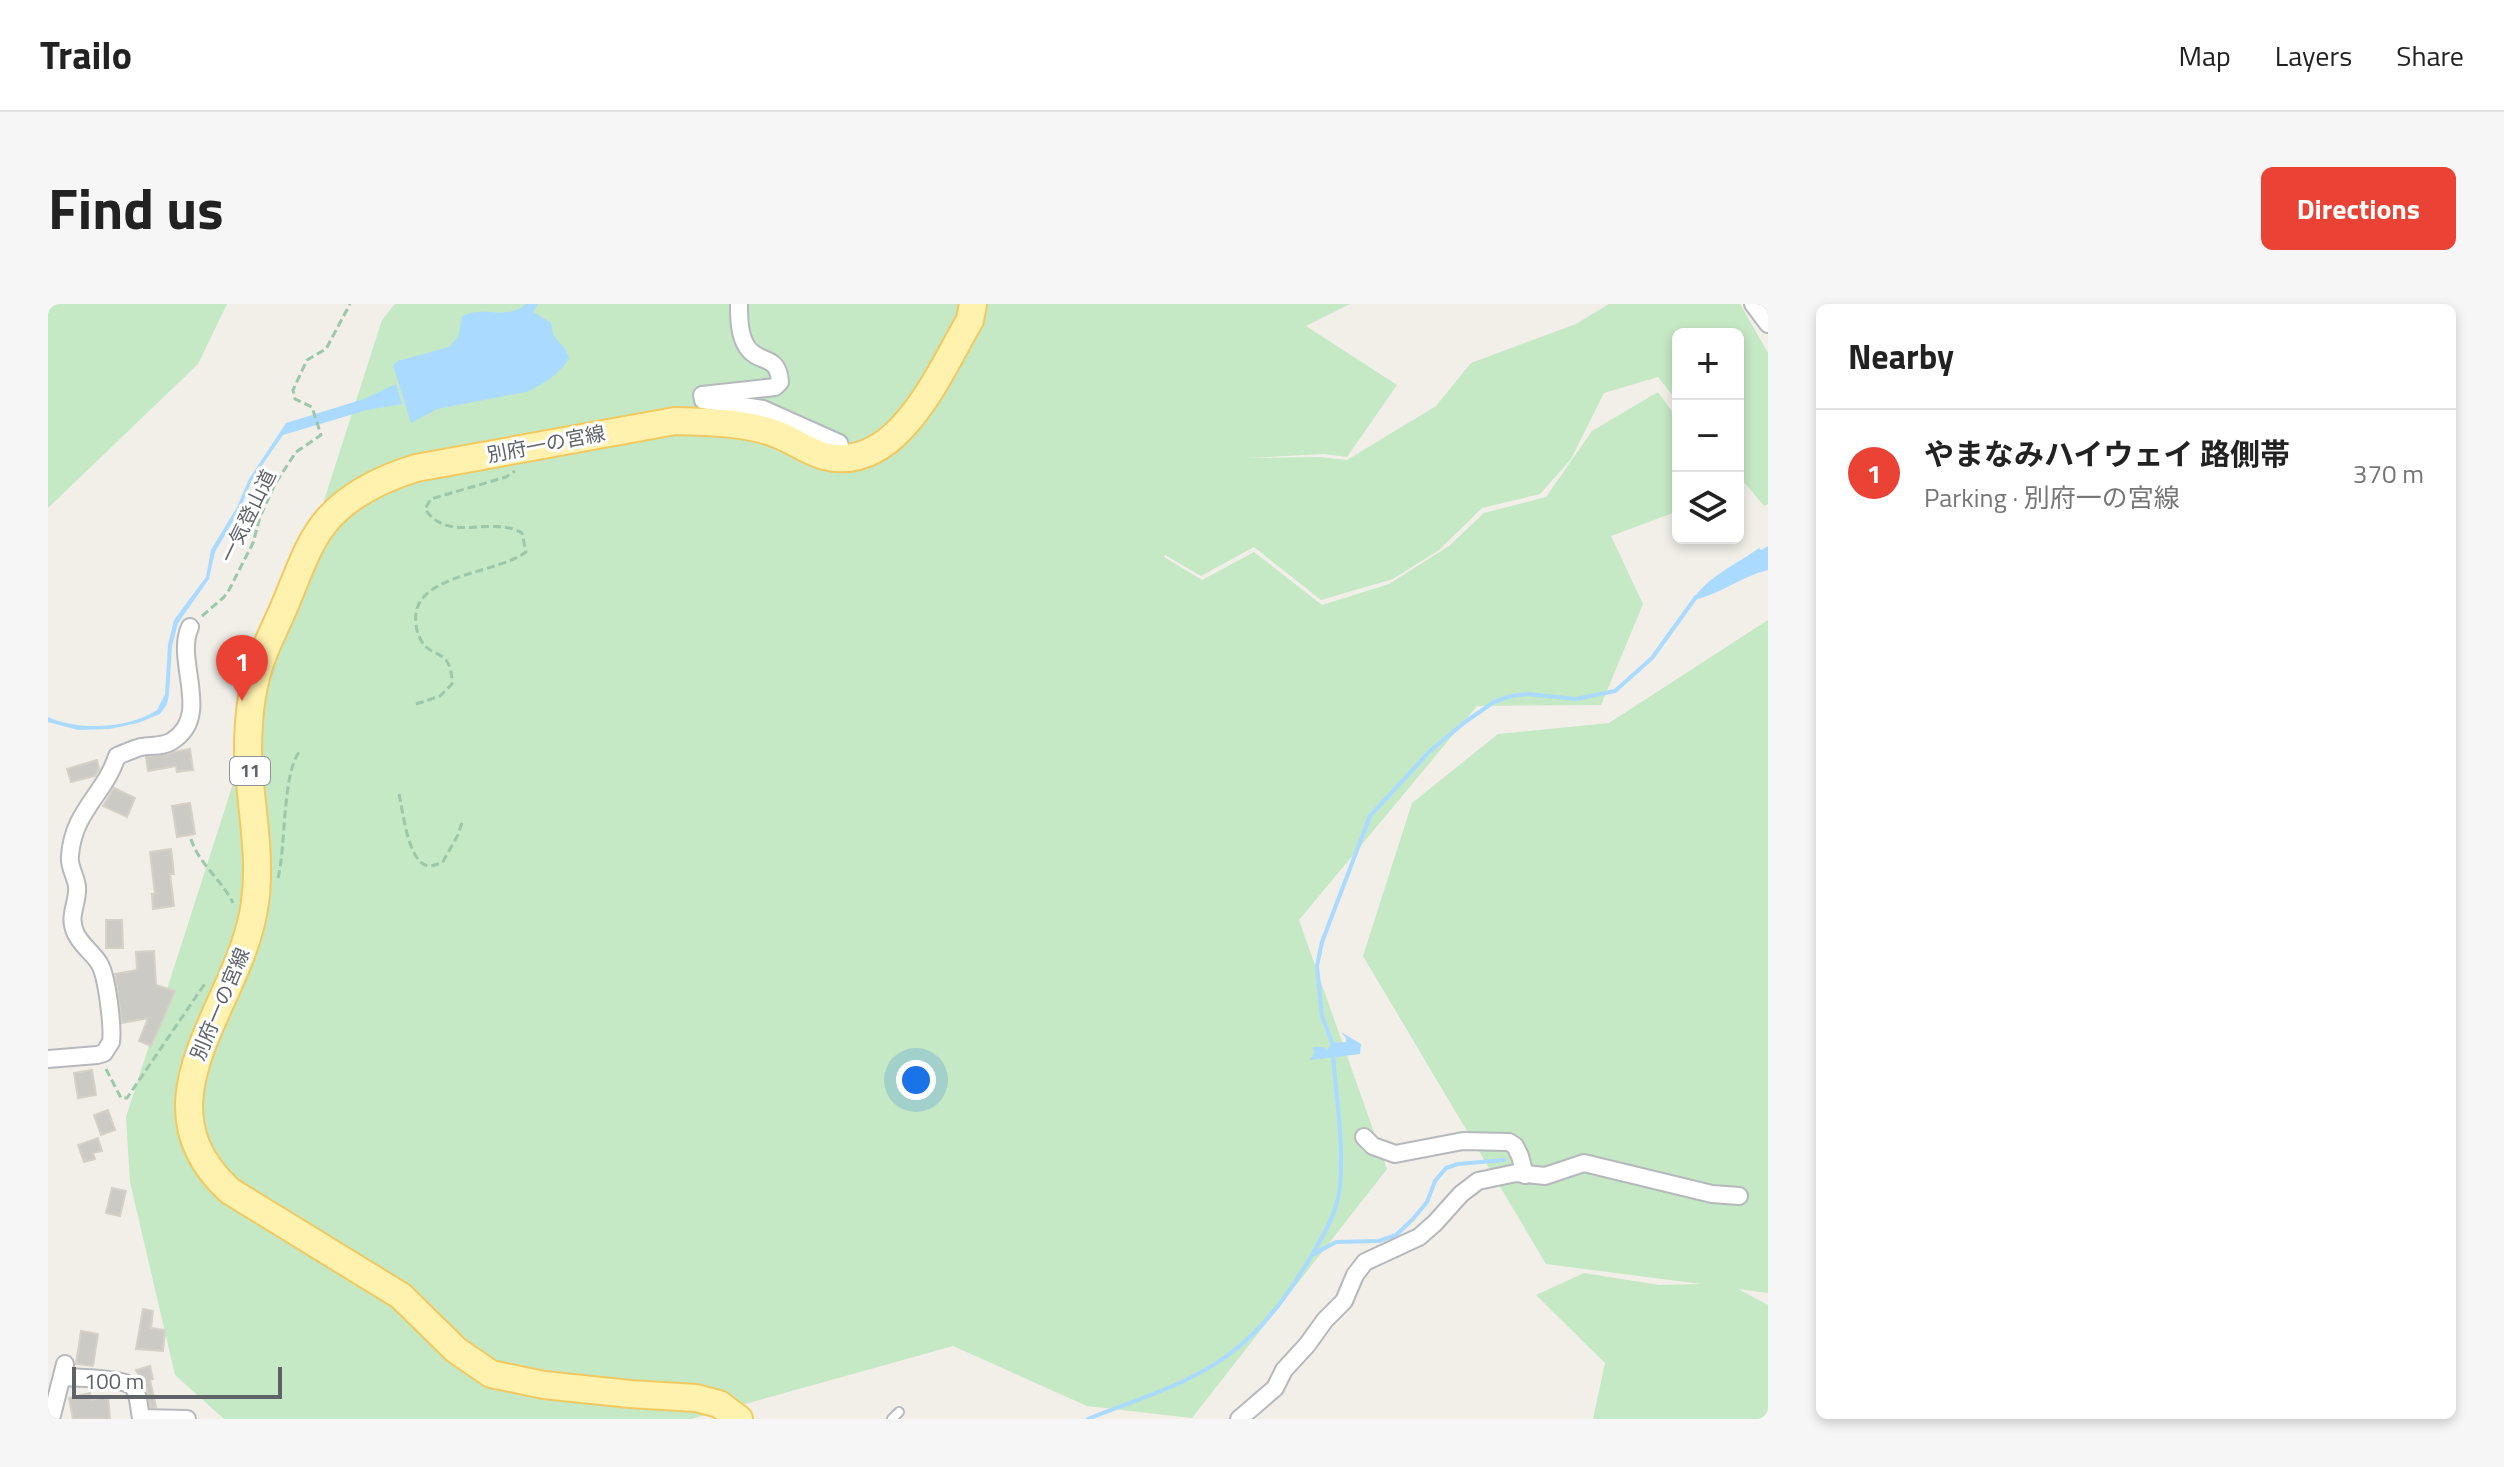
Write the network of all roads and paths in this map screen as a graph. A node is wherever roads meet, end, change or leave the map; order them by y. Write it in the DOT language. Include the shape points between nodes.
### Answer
graph roads {
  1 [pos="350,304"];
  2 [pos="739,304"];
  3 [pos="973,304"];
  4 [pos="1753,304"];
  5 [pos="1768,324"];
  6 [pos="524,448"];
  7 [pos="844,458"];
  8 [pos="190,627"];
  9 [pos="416,704"];
  10 [pos="301,750"];
  11 [pos="399,794"];
  12 [pos="463,819"];
  13 [pos="191,839"];
  14 [pos="277,884"];
  15 [pos="233,904"];
  16 [pos="211,973"];
  17 [pos="97,1055"];
  18 [pos="48,1059"];
  19 [pos="1364,1137"];
  20 [pos="1525,1175"];
  21 [pos="1739,1196"];
  22 [pos="51,1419"];
  23 [pos="187,1419"];
  24 [pos="739,1419"];
  25 [pos="1239,1419"];
  1 -- 8 [label="path, 一気登山道" via="326,349 307,360 293,390 295,399 312,407 321,435 296,452 275,484 253,543 224,597"];
  2 -- 7 [label="street" via="747,347 773,362 780,382 775,387 706,392 703,400 773,413 839,443"];
  3 -- 7 [label="main road" via="970,320 905,427 889,442"];
  4 -- 5 [label="street"];
  6 -- 7 [label="main road, 別府一の宮線 / 11" via="645,425 706,422 777,434 807,450"];
  6 -- 9 [label="path" via="524,466 506,477 431,499 425,509 449,526 511,526 522,533 526,552 424,595 415,619 418,632 425,646 445,660 452,684 440,696"];
  6 -- 24 [label="main road, 別府一の宮線 / 11" via="391,476 343,504 309,547 256,677 248,748 256,899 245,948 193,1070 189,1128 207,1168 230,1191 401,1296 456,1350 491,1374 544,1385 696,1398 719,1404"];
  8 -- 17 [label="street" via="191,702 183,731 169,744 117,756 82,814 71,847 78,889 71,914 76,935 104,972 112,1036"];
  10 -- 14 [label="path" via="291,766"];
  11 -- 12 [label="path" via="411,849 429,866 442,863"];
  13 -- 15 [label="path"];
  16 -- 17 [label="path" via="127,1098 121,1098"];
  17 -- 18 [label="street"];
  19 -- 20 [label="street" via="1395,1154 1463,1141 1509,1142"];
  20 -- 21 [label="street" via="1545,1176 1584,1163"];
  20 -- 25 [label="street" via="1478,1181 1419,1237 1365,1262 1344,1301 1284,1370 1275,1388"];
  22 -- 23 [label="street" via="64,1370 125,1382 134,1388 141,1418"];
}
